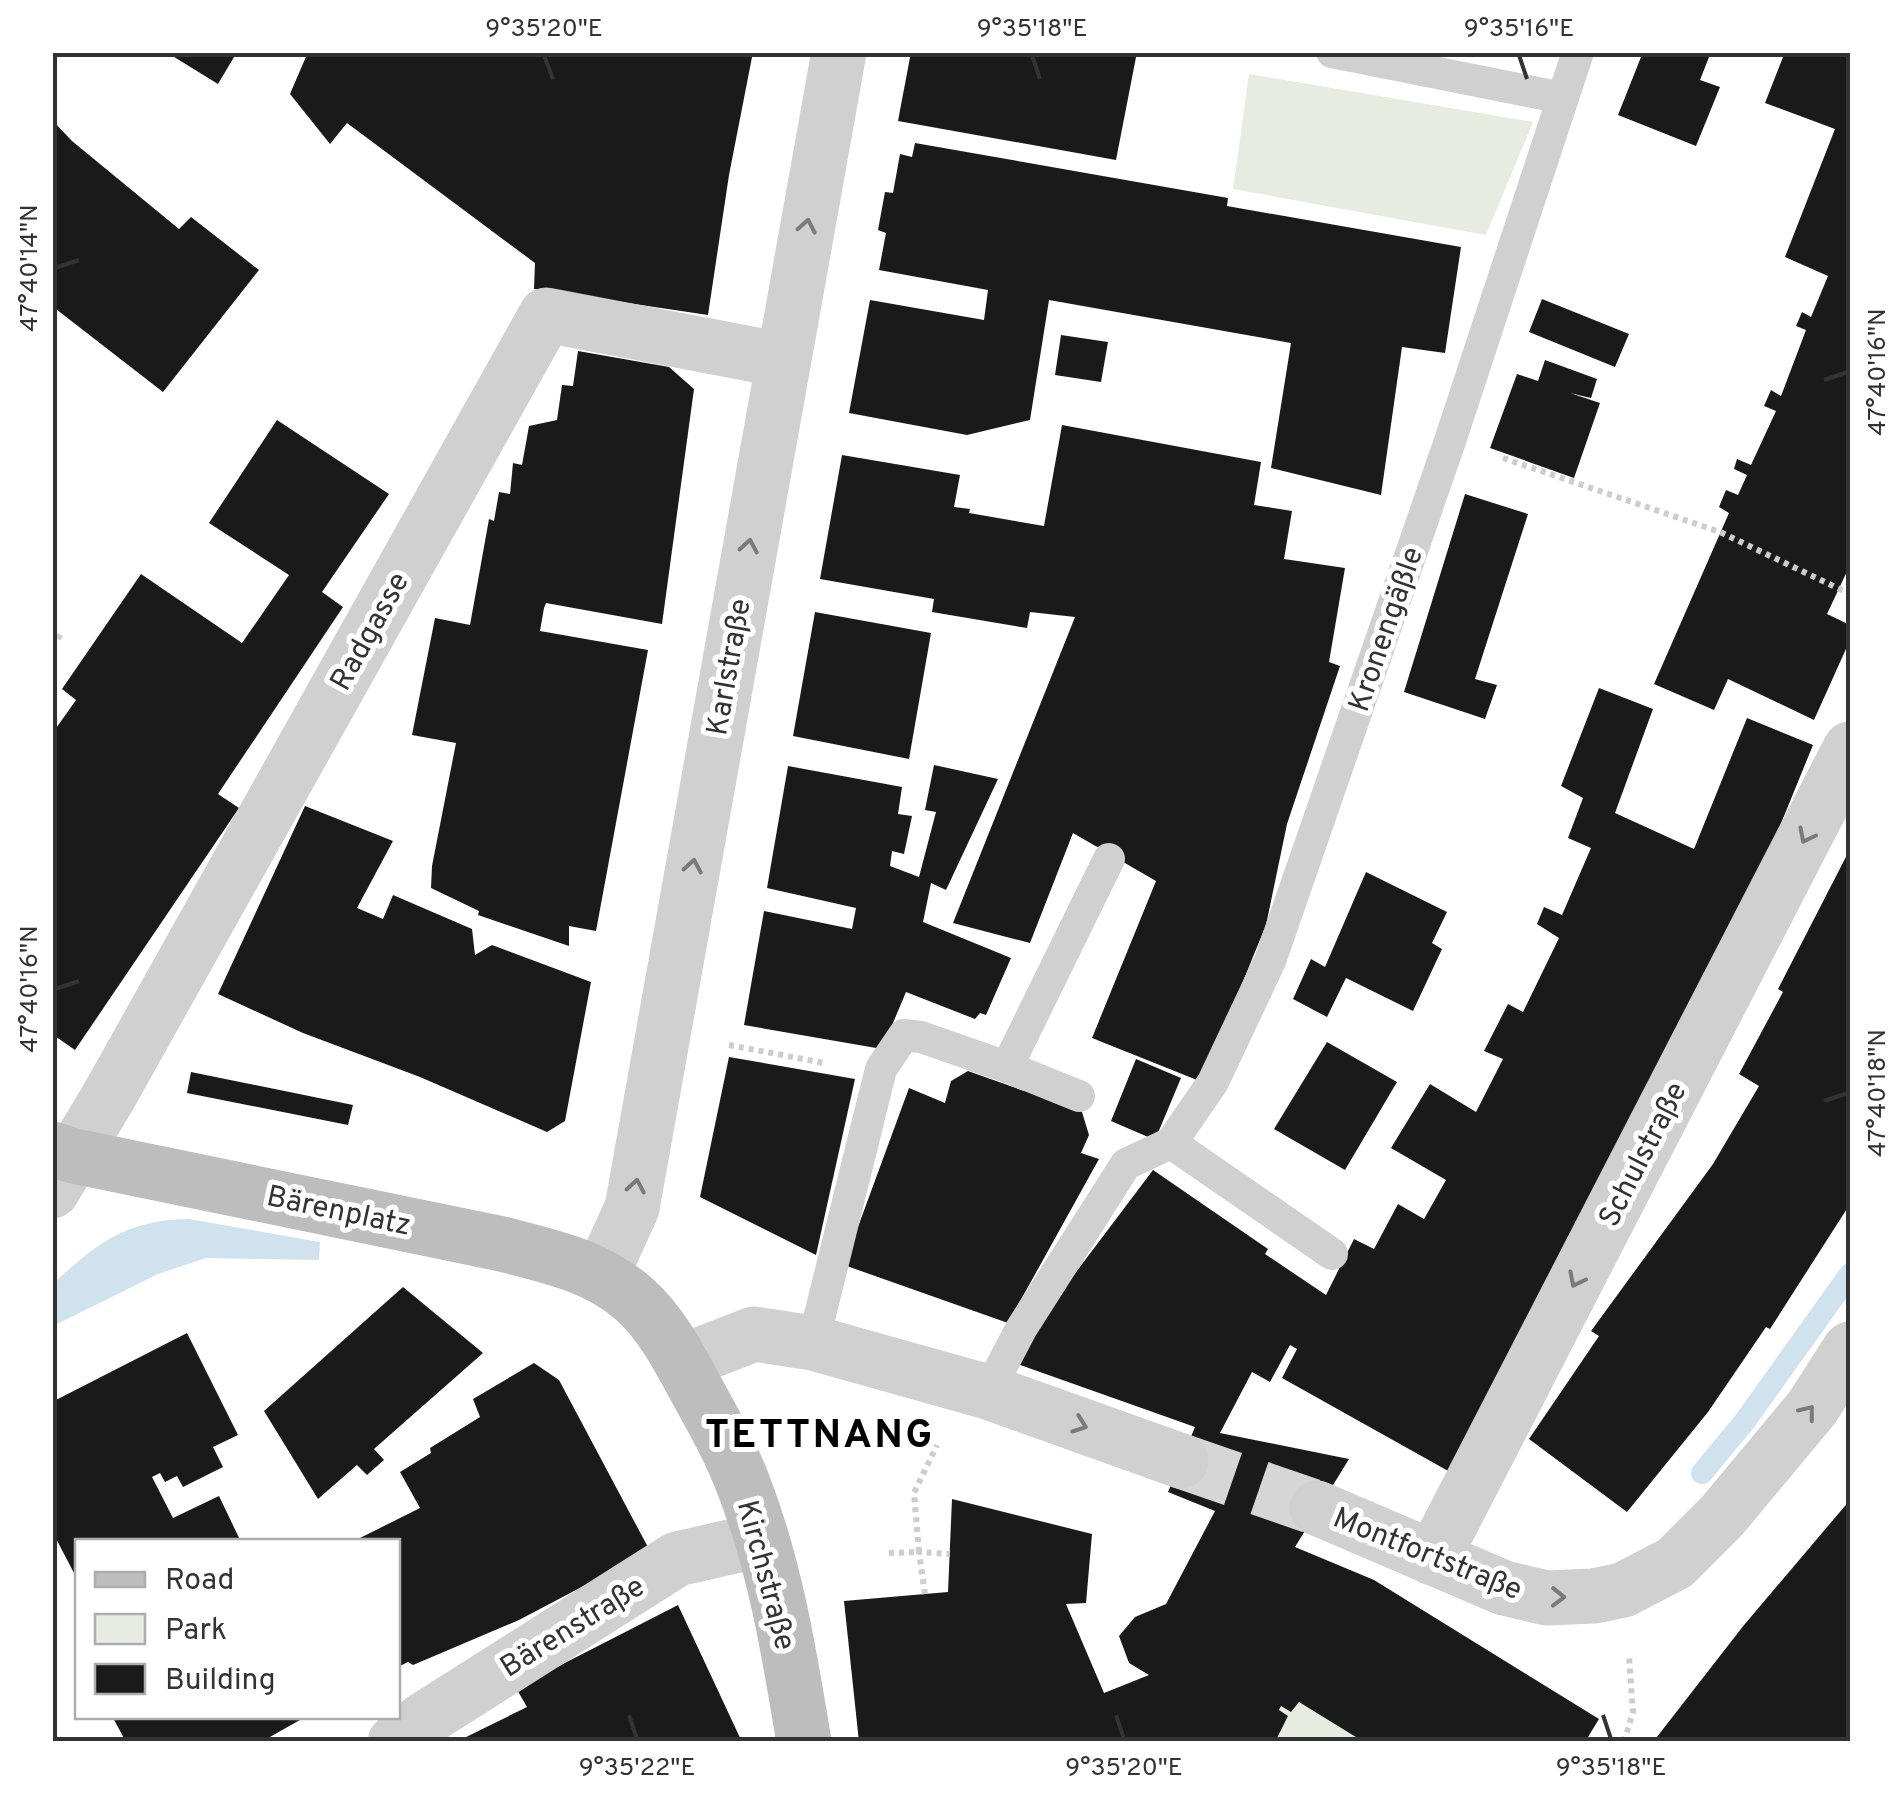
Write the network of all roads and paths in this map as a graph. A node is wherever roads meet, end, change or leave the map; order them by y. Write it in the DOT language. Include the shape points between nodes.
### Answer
graph roads {
  1 [pos="839,52"];
  2 [pos="1332,52"];
  3 [pos="1578,52"];
  4 [pos="1563,98"];
  5 [pos="782,360"];
  6 [pos="1487,452"];
  7 [pos="1850,594"];
  8 [pos="63,630"];
  9 [pos="52,648"];
  10 [pos="1850,749"];
  11 [pos="1108,858"];
  12 [pos="776,1052"];
  13 [pos="813,1062"];
  14 [pos="1007,1068"];
  15 [pos="1079,1096"];
  16 [pos="1171,1144"];
  17 [pos="60,1165"];
  18 [pos="1332,1254"];
  19 [pos="601,1276"];
  20 [pos="813,1343"];
  21 [pos="1850,1350"];
  22 [pos="682,1362"];
  23 [pos="988,1392"];
  24 [pos="1181,1460"];
  25 [pos="925,1469"];
  26 [pos="1318,1508"];
  27 [pos="761,1540"];
  28 [pos="919,1552"];
  29 [pos="889,1553"];
  30 [pos="950,1554"];
  31 [pos="1433,1558"];
  32 [pos="1624,1590"];
  33 [pos="925,1594"];
  34 [pos="396,1742"];
  35 [pos="804,1742"];
  36 [pos="1624,1742"];
  5 -- 1 [label="street, Karlstraße, one-way"];
  2 -- 4 [label="lane"];
  3 -- 4 [label="lane, Kronengäßle"];
  4 -- 16 [label="lane, Kronengäßle" via="1270,961 1213,1082"];
  5 -- 17 [label="street, Radgasse" via="546,315"];
  19 -- 5 [label="street, Karlstraße, one-way" via="632,1208"];
  6 -- 7 [label="path" via="1720,532"];
  8 -- 9 [label="path"];
  10 -- 31 [label="street, Schulstraße, one-way"];
  11 -- 14 [label="lane"];
  12 -- 13 [label="path"];
  14 -- 15 [label="lane"];
  14 -- 20 [label="lane" via="921,1037 904,1036 888,1056"];
  16 -- 18 [label="lane"];
  16 -- 23 [label="lane" via="1126,1164"];
  17 -- 19 [label="street, Bärenplatz" via="502,1244"];
  19 -- 22 [label="street, Kirchstraße" via="634,1300"];
  20 -- 22 [label="street" via="754,1334"];
  20 -- 23 [label="street"];
  32 -- 21 [label="street, Montfortstraße, one-way" via="1675,1563 1722,1516 1812,1408"];
  22 -- 27 [label="street, Kirchstraße" via="720,1431"];
  23 -- 24 [label="street, one-way"];
  25 -- 28 [label="path" via="914,1493"];
  26 -- 31 [label="street, Montfortstraße"];
  27 -- 34 [label="street, Bärenstraße" via="677,1559"];
  27 -- 35 [label="street, Kirchstraße"];
  28 -- 29 [label="path"];
  28 -- 30 [label="path"];
  28 -- 33 [label="path"];
  31 -- 32 [label="street, Montfortstraße, one-way" via="1547,1598"];
  32 -- 36 [label="path" via="1633,1712"];
}
